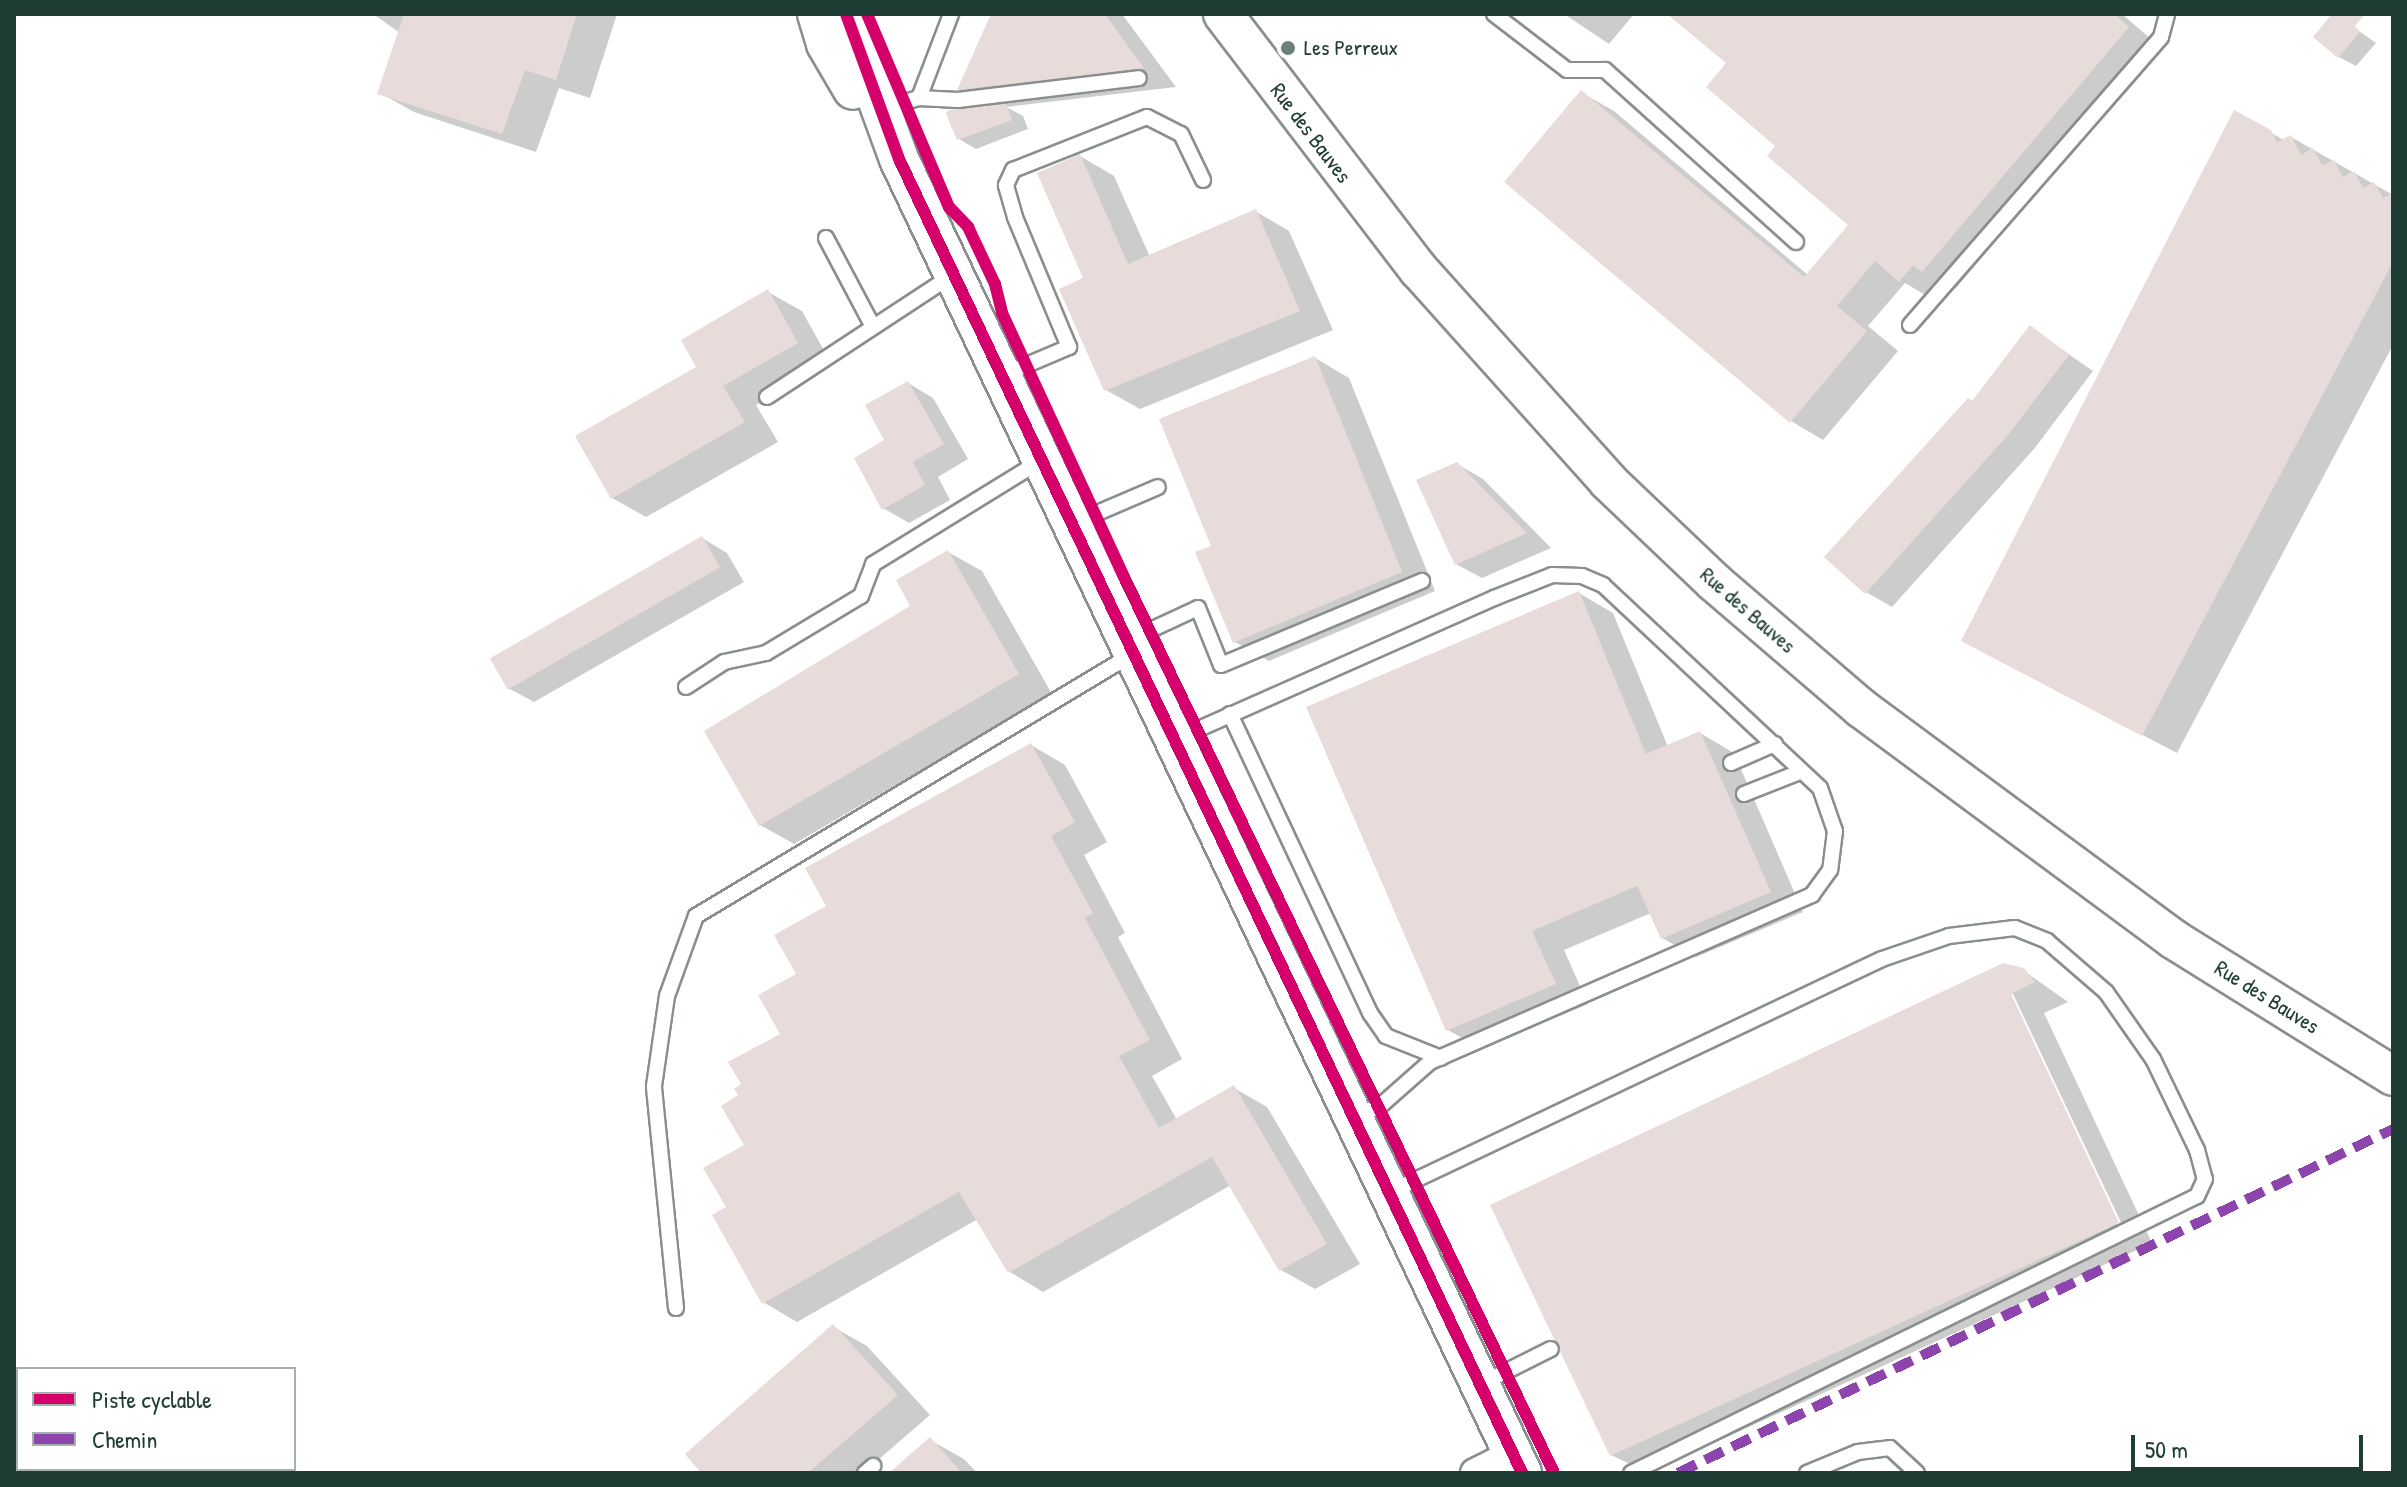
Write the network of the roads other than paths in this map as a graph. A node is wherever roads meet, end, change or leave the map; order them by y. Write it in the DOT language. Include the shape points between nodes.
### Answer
graph roads {
  1 [pos="817,14"];
  2 [pos="846,14"];
  3 [pos="951,14"];
  4 [pos="1223,14"];
  5 [pos="1494,14"];
  6 [pos="2167,14"];
  7 [pos="1139,78"];
  8 [pos="919,98"];
  9 [pos="874,111"];
  10 [pos="1203,180"];
  11 [pos="826,238"];
  12 [pos="1796,242"];
  13 [pos="954,274"];
  14 [pos="872,325"];
  15 [pos="1910,325"];
  16 [pos="1002,375"];
  17 [pos="767,397"];
  18 [pos="1043,460"];
  19 [pos="1158,487"];
  20 [pos="1073,523"];
  21 [pos="1422,581"];
  22 [pos="1132,646"];
  23 [pos="686,687"];
  24 [pos="1230,714"];
  25 [pos="1176,739"];
  26 [pos="1775,744"];
  27 [pos="1731,763"];
  28 [pos="1802,771"];
  29 [pos="1744,794"];
  30 [pos="1441,1058"];
  31 [pos="2393,1076"];
  32 [pos="1354,1115"];
  33 [pos="1390,1192"];
  34 [pos="676,1308"];
  35 [pos="1551,1349"];
  36 [pos="1481,1384"];
  37 [pos="1518,1463"];
  38 [pos="1475,1473"];
  39 [pos="1631,1473"];
  40 [pos="1807,1473"];
  41 [pos="1917,1473"];
  1 -- 9 [label="street" via="826,44"];
  2 -- 9 [label="street"];
  3 -- 8 [label="lane"];
  4 -- 31 [label="street, Rue des Bauves" via="1419,270 1608,481 1714,582 1861,708 2173,939"];
  5 -- 12 [label="lane" via="1567,70 1605,70"];
  6 -- 15 [label="lane" via="2161,37"];
  7 -- 8 [label="lane" via="958,100"];
  8 -- 9 [label="lane"];
  9 -- 13 [label="street"];
  10 -- 16 [label="lane" via="1181,134 1147,117 1013,170 1006,185 1015,217 1069,347"];
  11 -- 14 [label="lane"];
  13 -- 14 [label="lane"];
  13 -- 16 [label="street"];
  14 -- 17 [label="lane"];
  16 -- 18 [label="street"];
  18 -- 20 [label="street"];
  18 -- 23 [label="lane" via="873,564 861,596 766,653 724,662"];
  19 -- 20 [label="lane"];
  20 -- 22 [label="street"];
  21 -- 22 [label="lane" via="1221,665 1198,608"];
  22 -- 25 [label="street"];
  22 -- 34 [label="lane" via="696,916 667,996 654,1086"];
  24 -- 25 [label="lane"];
  24 -- 26 [label="lane" via="1552,575 1582,576 1603,585"];
  24 -- 30 [label="lane" via="1370,1013 1386,1036"];
  25 -- 32 [label="street"];
  26 -- 27 [label="lane"];
  26 -- 28 [label="lane"];
  28 -- 29 [label="lane"];
  28 -- 30 [label="lane" via="1820,788 1835,831 1830,870 1812,895"];
  30 -- 32 [label="lane" via="1379,1107"];
  32 -- 33 [label="street"];
  33 -- 36 [label="street"];
  33 -- 39 [label="lane" via="1882,959 1949,936 2015,928 2047,941 2106,992 2153,1059 2197,1150 2205,1179 2197,1196"];
  35 -- 36 [label="lane"];
  36 -- 37 [label="street"];
  37 -- 38 [label="street"];
  40 -- 41 [label="lane" via="1858,1452 1890,1448"];
}
